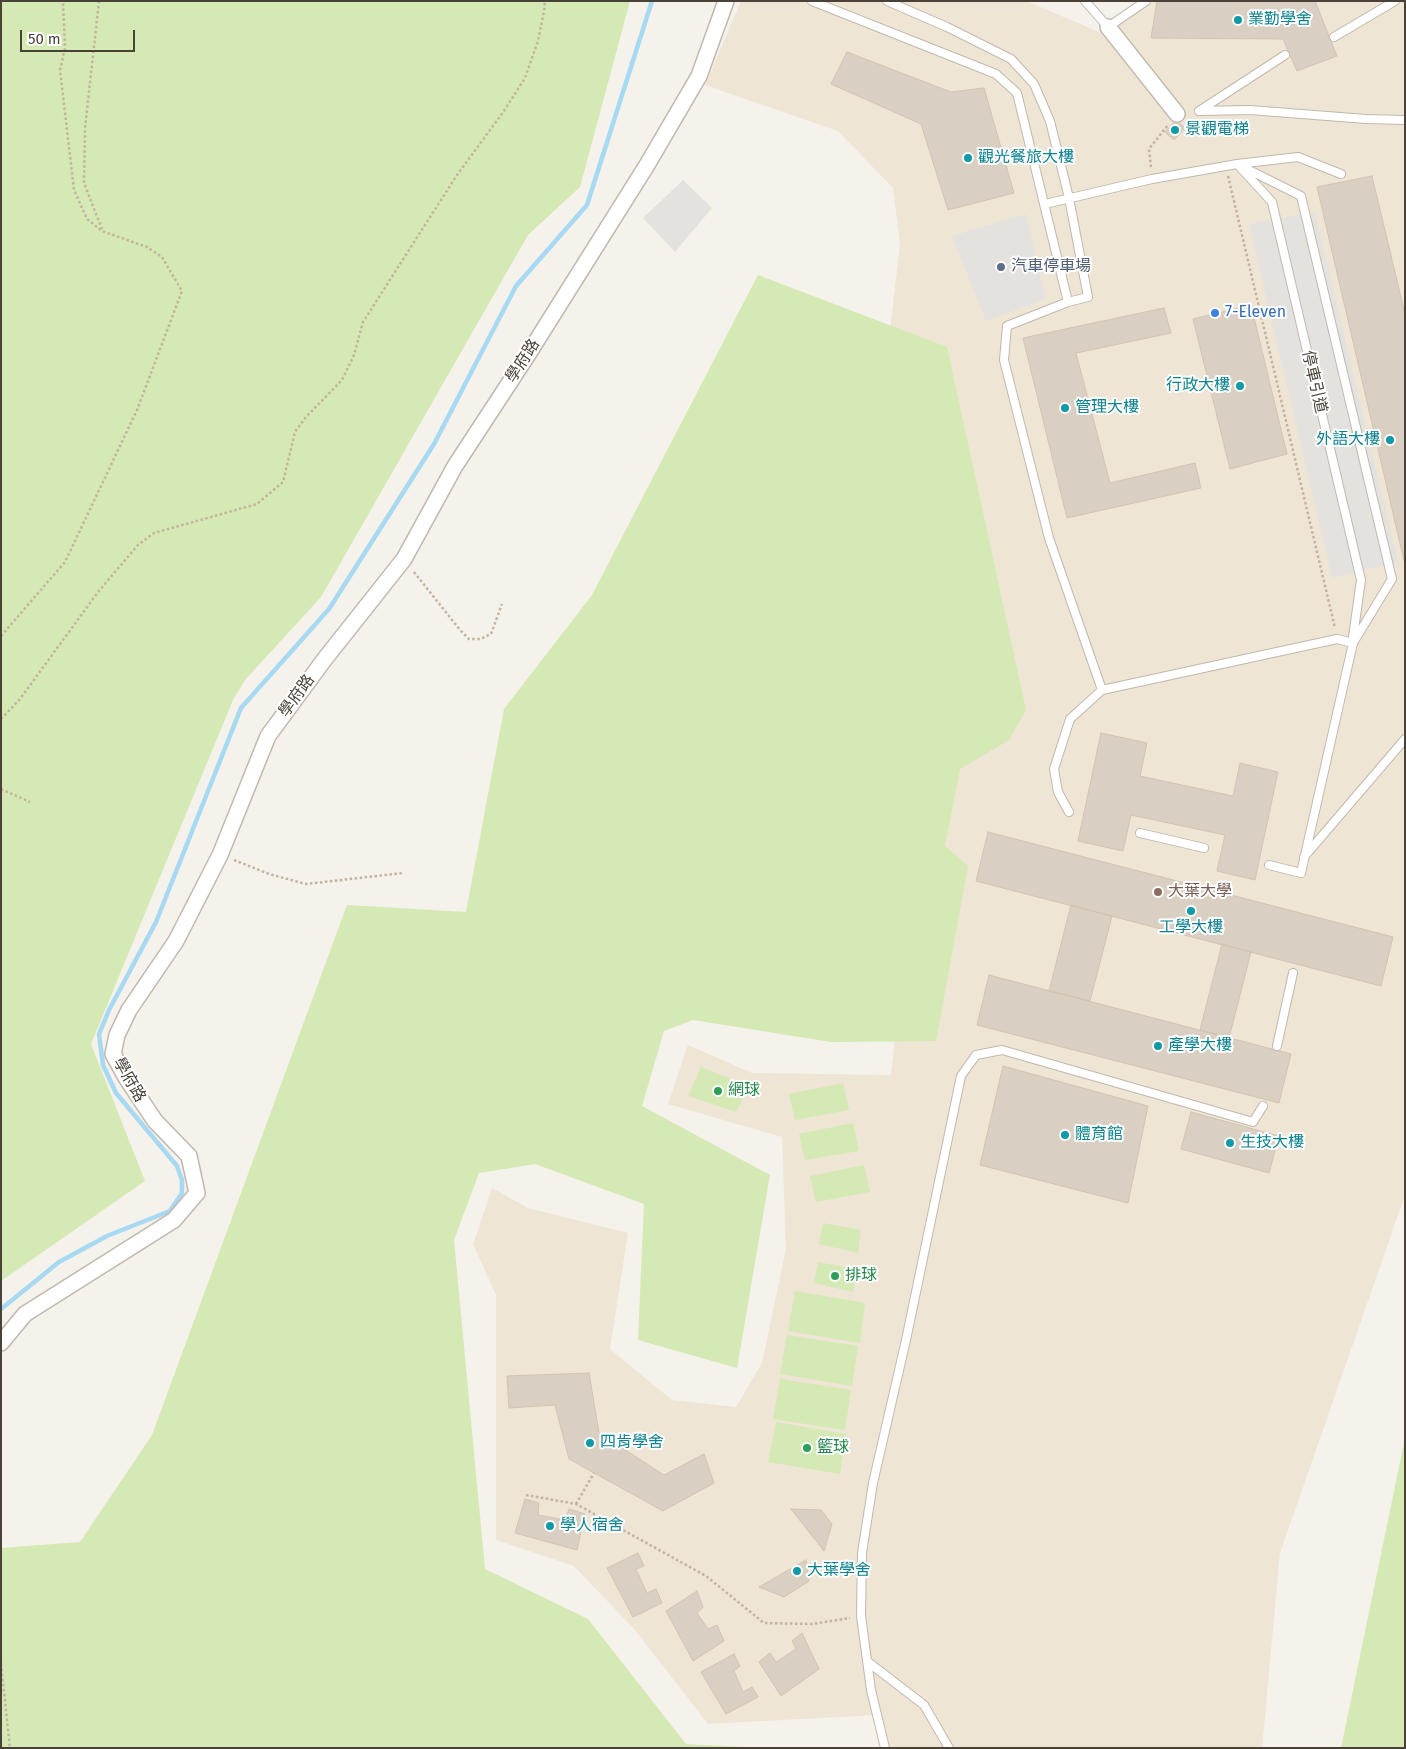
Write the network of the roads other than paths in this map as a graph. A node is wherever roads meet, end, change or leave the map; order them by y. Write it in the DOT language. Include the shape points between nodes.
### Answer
graph roads {
  1 [pos="726,1"];
  2 [pos="812,1"];
  3 [pos="887,1"];
  4 [pos="1085,1"];
  5 [pos="1146,1"];
  6 [pos="1395,1"];
  7 [pos="1108,26"];
  8 [pos="1334,37"];
  9 [pos="1285,55"];
  10 [pos="1177,114"];
  11 [pos="1405,120"];
  12 [pos="1237,164"];
  13 [pos="1341,174"];
  14 [pos="1070,198"];
  15 [pos="1045,204"];
  16 [pos="1068,302"];
  17 [pos="1353,643"];
  18 [pos="1102,690"];
  19 [pos="1405,739"];
  20 [pos="1069,812"];
  21 [pos="1140,832"];
  22 [pos="1204,848"];
  23 [pos="1303,858"];
  24 [pos="1269,864"];
  25 [pos="1293,973"];
  26 [pos="1277,1046"];
  27 [pos="1263,1106"];
  28 [pos="1,1343"];
  29 [pos="868,1662"];
  30 [pos="885,1748"];
  31 [pos="949,1748"];
  1 -- 28 [label="street, 學府路" via="699,76 647,165 455,466 404,559 268,736 220,855 176,941 129,1010 117,1035 113,1054 155,1121 190,1156 196,1193 174,1220 25,1314"];
  2 -- 15 [label="lane" via="996,74 1017,93"];
  3 -- 14 [label="lane" via="947,26 1011,59 1034,84 1050,121"];
  4 -- 7 [label="lane"];
  5 -- 7 [label="lane"];
  6 -- 8 [label="lane"];
  7 -- 10 [label="street"];
  9 -- 11 [label="lane" via="1199,111 1250,110"];
  12 -- 13 [label="lane" via="1298,157"];
  12 -- 14 [label="lane"];
  12 -- 17 [label="lane, 停車引道" via="1272,202 1361,580"];
  12 -- 17 [label="lane" via="1301,196 1392,579"];
  14 -- 15 [label="lane"];
  14 -- 16 [label="lane" via="1088,297"];
  15 -- 16 [label="lane"];
  16 -- 18 [label="lane" via="1008,326 1004,360 1049,538"];
  17 -- 18 [label="lane" via="1338,639"];
  17 -- 23 [label="lane"];
  18 -- 20 [label="lane" via="1070,719 1054,769 1058,792"];
  19 -- 23 [label="lane"];
  21 -- 22 [label="lane"];
  23 -- 24 [label="lane" via="1301,873"];
  25 -- 26 [label="lane"];
  27 -- 29 [label="lane" via="1253,1122 1002,1050 976,1054 961,1076 873,1483 862,1553 861,1616"];
  29 -- 30 [label="lane"];
  29 -- 31 [label="lane" via="924,1705"];
}
